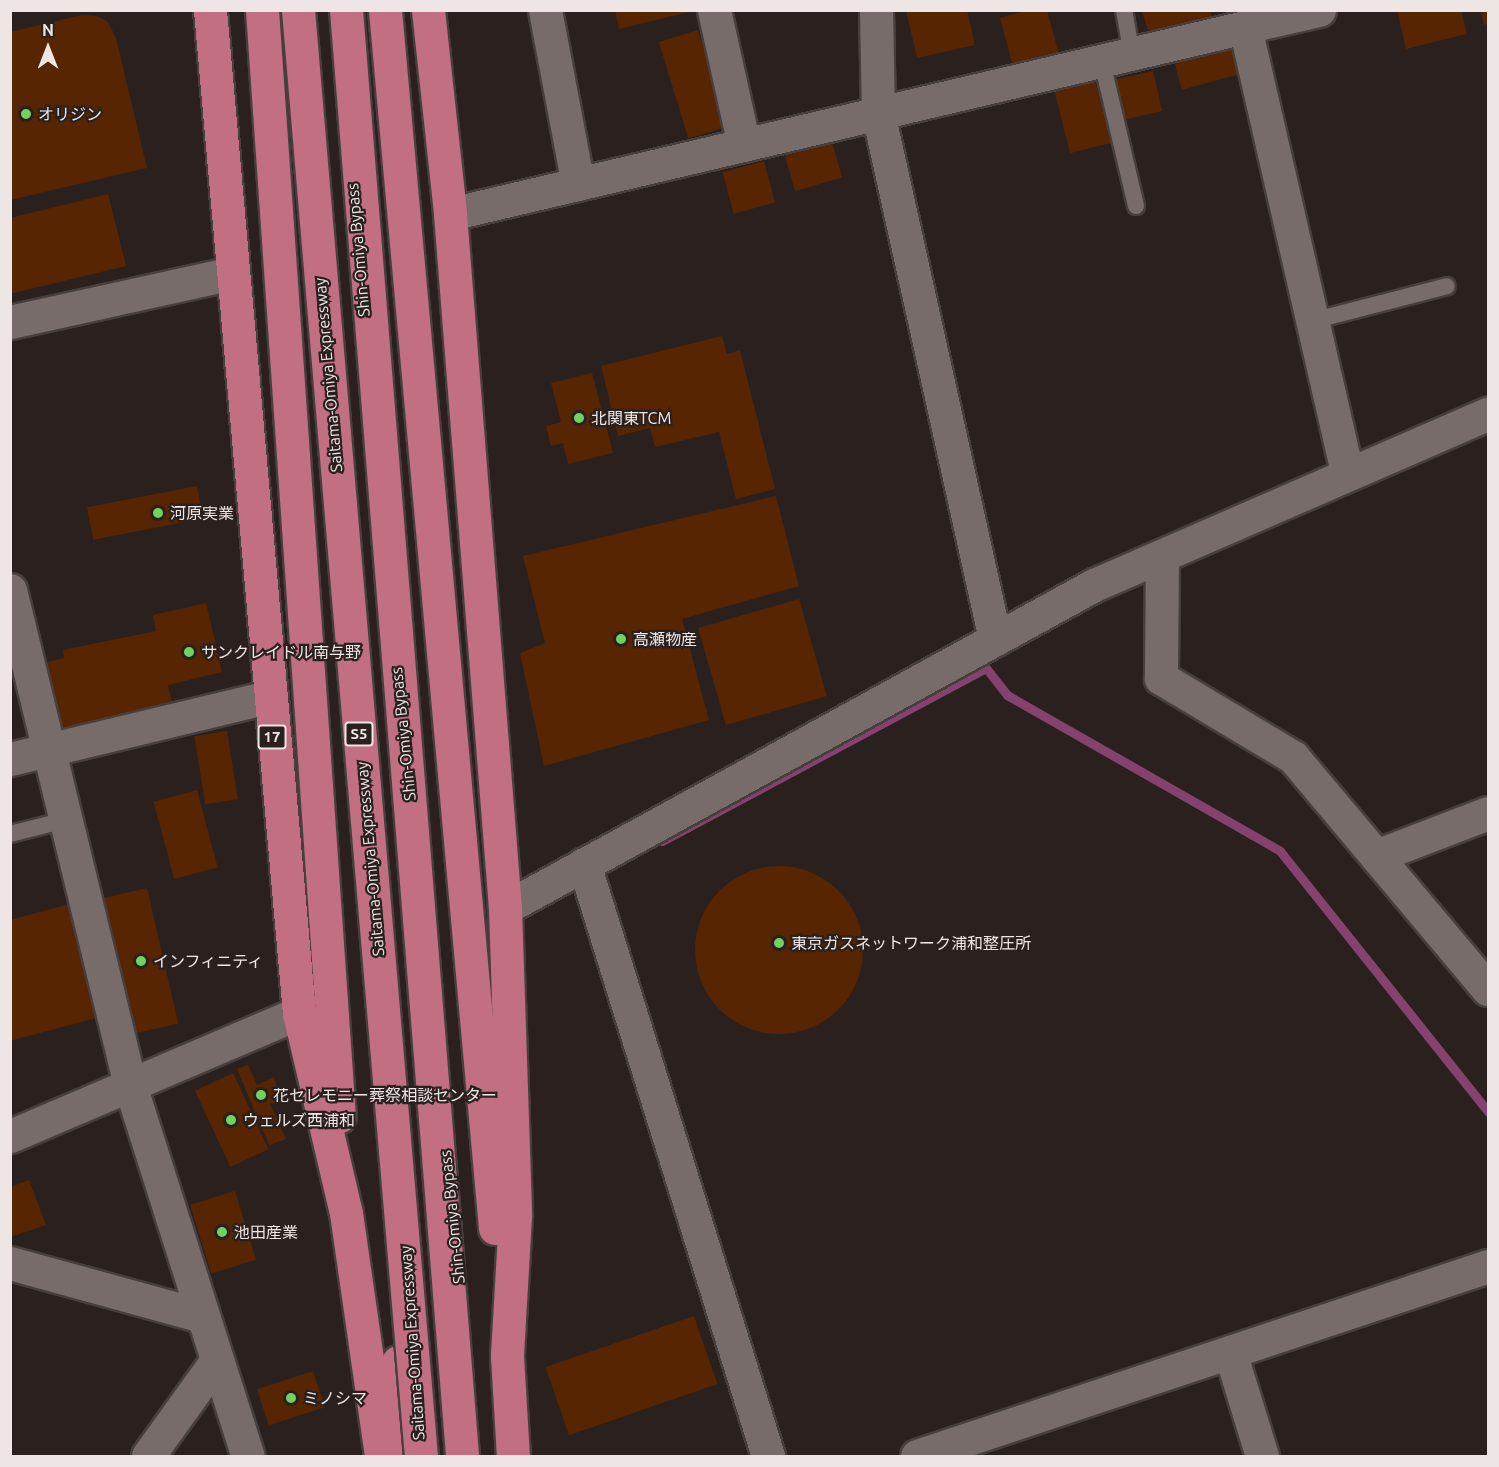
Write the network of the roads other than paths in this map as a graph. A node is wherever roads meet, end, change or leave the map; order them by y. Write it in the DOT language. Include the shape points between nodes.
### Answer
graph roads {
  1 [pos="210,10"];
  2 [pos="262,10"];
  3 [pos="298,10"];
  4 [pos="310,10"];
  5 [pos="337,10"];
  6 [pos="346,10"];
  7 [pos="385,10"];
  8 [pos="428,10"];
  9 [pos="545,10"];
  10 [pos="714,10"];
  11 [pos="876,10"];
  12 [pos="1124,10"];
  13 [pos="1320,10"];
  14 [pos="1245,27"];
  15 [pos="1117,58"];
  16 [pos="878,113"];
  17 [pos="744,145"];
  18 [pos="578,184"];
  19 [pos="1136,206"];
  20 [pos="450,214"];
  21 [pos="232,273"];
  22 [pos="1447,286"];
  23 [pos="1312,321"];
  24 [pos="10,322"];
  25 [pos="1488,414"];
  26 [pos="1347,474"];
  27 [pos="1162,555"];
  28 [pos="10,590"];
  29 [pos="995,639"];
  30 [pos="268,697"];
  31 [pos="49,750"];
  32 [pos="10,759"];
  33 [pos="1488,813"];
  34 [pos="65,820"];
  35 [pos="10,834"];
  36 [pos="1376,856"];
  37 [pos="584,864"];
  38 [pos="505,908"];
  39 [pos="1488,989"];
  40 [pos="299,1013"];
  41 [pos="130,1085"];
  42 [pos="10,1136"];
  43 [pos="346,1213"];
  44 [pos="10,1263"];
  45 [pos="1488,1266"];
  46 [pos="203,1316"];
  47 [pos="1230,1352"];
  48 [pos="507,1356"];
  49 [pos="217,1360"];
  50 [pos="148,1456"];
  51 [pos="248,1456"];
  52 [pos="381,1456"];
  53 [pos="403,1456"];
  54 [pos="421,1456"];
  55 [pos="462,1456"];
  56 [pos="476,1456"];
  57 [pos="513,1456"];
  58 [pos="768,1456"];
  59 [pos="917,1456"];
  60 [pos="1262,1456"];
  1 -- 21 [label="highway, 17"];
  2 -- 43 [label="highway"];
  3 -- 54 [label="highway, Saitama-Omiya Expressway / S5, bridge"];
  4 -- 53 [label="highway, Shin-Omiya Bypass" via="355,564"];
  5 -- 56 [label="highway, Shin-Omiya Bypass" via="385,562"];
  6 -- 55 [label="highway, bridge"];
  7 -- 48 [label="highway"];
  8 -- 20 [label="highway"];
  9 -- 18 [label="street"];
  10 -- 17 [label="street"];
  11 -- 16 [label="street"];
  12 -- 15 [label="lane"];
  13 -- 14 [label="street"];
  14 -- 15 [label="street"];
  14 -- 23 [label="street"];
  15 -- 16 [label="street"];
  15 -- 19 [label="lane"];
  16 -- 17 [label="street"];
  16 -- 29 [label="street"];
  17 -- 18 [label="street"];
  18 -- 20 [label="street"];
  20 -- 38 [label="highway"];
  21 -- 24 [label="street"];
  21 -- 30 [label="highway, 17"];
  22 -- 23 [label="lane"];
  23 -- 26 [label="street"];
  25 -- 26 [label="street"];
  26 -- 27 [label="street"];
  27 -- 29 [label="street" via="1094,585"];
  27 -- 36 [label="street" via="1161,678 1293,756"];
  28 -- 31 [label="street"];
  29 -- 37 [label="street"];
  30 -- 31 [label="street"];
  30 -- 40 [label="highway, 17"];
  31 -- 32 [label="street"];
  31 -- 34 [label="street"];
  33 -- 36 [label="street"];
  34 -- 35 [label="lane"];
  34 -- 41 [label="street"];
  36 -- 39 [label="street"];
  37 -- 38 [label="street"];
  37 -- 58 [label="street"];
  38 -- 48 [label="highway" via="515,1216"];
  40 -- 41 [label="street"];
  40 -- 43 [label="highway, 17"];
  41 -- 42 [label="street"];
  41 -- 46 [label="street"];
  43 -- 52 [label="highway, 17"];
  44 -- 46 [label="street"];
  45 -- 47 [label="street"];
  46 -- 49 [label="street"];
  47 -- 59 [label="street"];
  47 -- 60 [label="street"];
  48 -- 57 [label="highway"];
  49 -- 50 [label="street"];
  49 -- 51 [label="street"];
}
